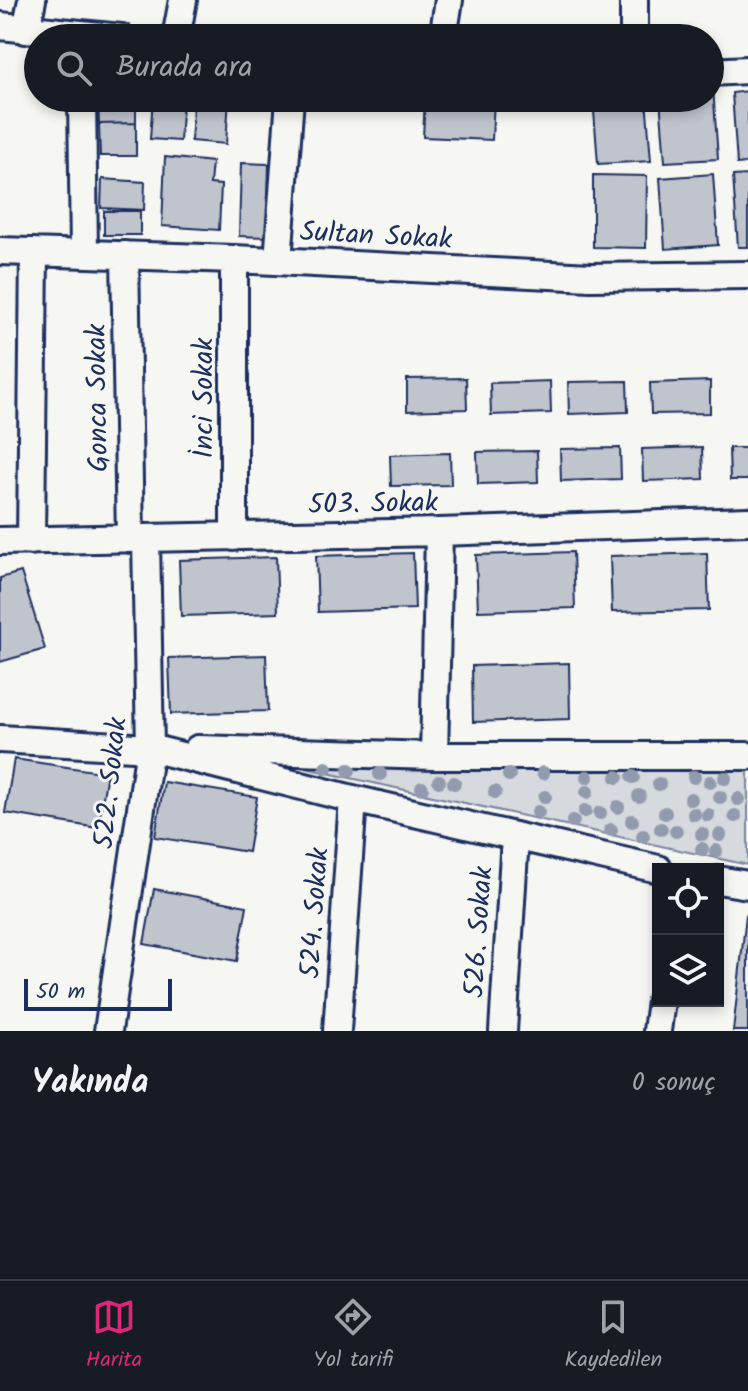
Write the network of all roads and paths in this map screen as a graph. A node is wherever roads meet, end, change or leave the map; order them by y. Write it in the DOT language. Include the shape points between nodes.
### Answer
graph roads {
  1 [pos="32,0"];
  2 [pos="183,0"];
  3 [pos="449,0"];
  4 [pos="634,0"];
  5 [pos="27,24"];
  6 [pos="179,24"];
  7 [pos="445,24"];
  8 [pos="634,24"];
  9 [pos="0,26"];
  10 [pos="24,30"];
  11 [pos="748,70"];
  12 [pos="724,71"];
  13 [pos="82,112"];
  14 [pos="289,112"];
  15 [pos="0,251"];
  16 [pos="34,252"];
  17 [pos="84,253"];
  18 [pos="125,255"];
  19 [pos="234,259"];
  20 [pos="278,261"];
  21 [pos="748,275"];
  22 [pos="748,521"];
  23 [pos="439,532"];
  24 [pos="234,537"];
  25 [pos="138,540"];
  26 [pos="0,541"];
  27 [pos="31,541"];
  28 [pos="0,739"];
  29 [pos="150,748"];
  30 [pos="434,756"];
  31 [pos="748,756"];
  32 [pos="353,799"];
  33 [pos="515,837"];
  34 [pos="652,868"];
  35 [pos="724,881"];
  36 [pos="748,885"];
  37 [pos="660,1007"];
  38 [pos="108,1031"];
  39 [pos="337,1031"];
  40 [pos="503,1031"];
  41 [pos="657,1031"];
  1 -- 5 [label="street"];
  2 -- 6 [label="street"];
  3 -- 7 [label="street"];
  4 -- 8 [label="street"];
  9 -- 10 [label="street"];
  11 -- 12 [label="street"];
  13 -- 17 [label="street"];
  14 -- 20 [label="street"];
  15 -- 16 [label="street, Sultan Sokak"];
  16 -- 17 [label="street, Sultan Sokak"];
  16 -- 27 [label="street"];
  17 -- 18 [label="street, Sultan Sokak"];
  18 -- 19 [label="street, Sultan Sokak"];
  18 -- 25 [label="street, Gonca Sokak"];
  19 -- 20 [label="street, Sultan Sokak"];
  19 -- 24 [label="street, İnci Sokak"];
  20 -- 21 [label="street, Sultan Sokak" via="591,277"];
  22 -- 23 [label="street, 503. Sokak"];
  23 -- 24 [label="street, 503. Sokak"];
  23 -- 30 [label="street"];
  24 -- 25 [label="street, 503. Sokak"];
  25 -- 27 [label="street, 503. Sokak"];
  25 -- 29 [label="street, 522. Sokak"];
  26 -- 27 [label="street, 503. Sokak"];
  28 -- 29 [label="street"];
  29 -- 30 [label="street"];
  29 -- 32 [label="street"];
  29 -- 38 [label="street, 522. Sokak"];
  30 -- 31 [label="street"];
  32 -- 33 [label="street"];
  32 -- 39 [label="street, 524. Sokak"];
  33 -- 34 [label="street"];
  33 -- 40 [label="street, 526. Sokak"];
  35 -- 36 [label="street"];
  37 -- 41 [label="street"];
}
